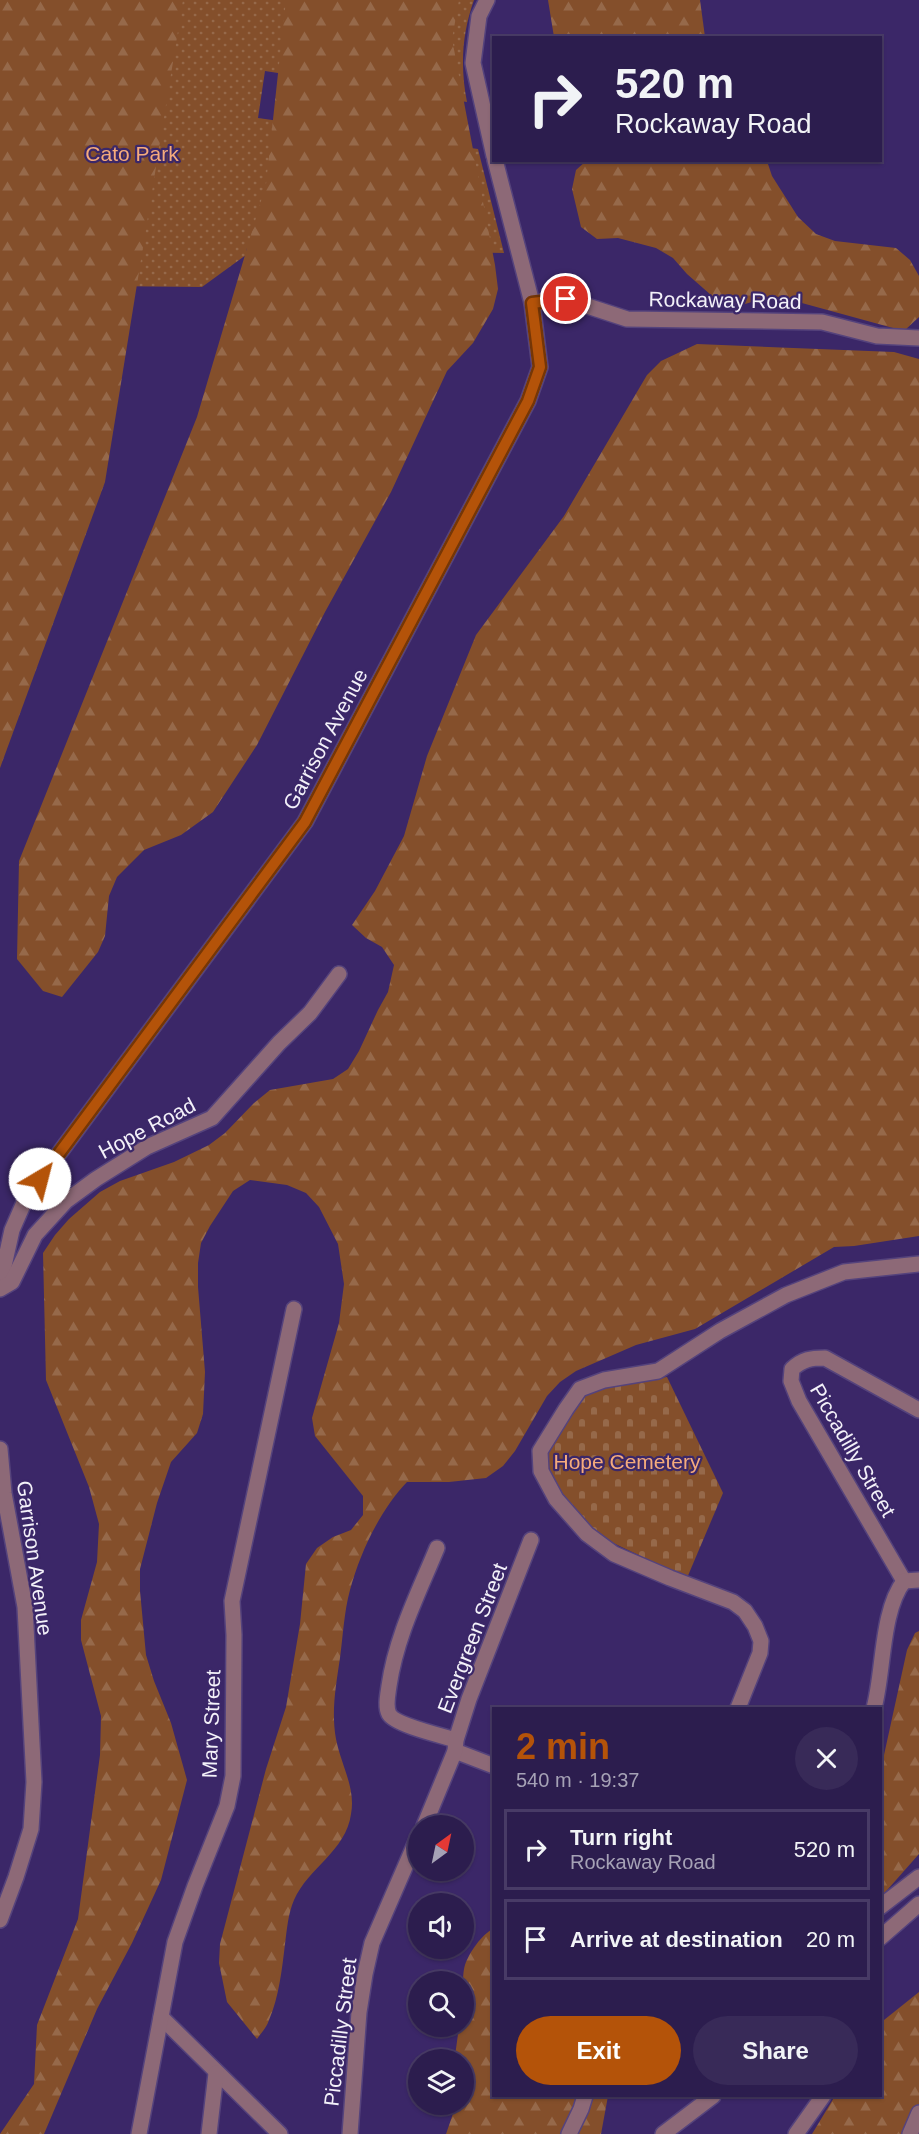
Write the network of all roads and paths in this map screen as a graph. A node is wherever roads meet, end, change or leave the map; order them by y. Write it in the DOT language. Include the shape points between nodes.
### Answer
graph roads {
  1 [pos="487,0"];
  2 [pos="492,147"];
  3 [pos="496,162"];
  4 [pos="532,303"];
  5 [pos="919,338"];
  6 [pos="339,974"];
  7 [pos="919,1264"];
  8 [pos="0,1286"];
  9 [pos="294,1309"];
  10 [pos="919,1410"];
  11 [pos="0,1449"];
  12 [pos="531,1540"];
  13 [pos="437,1548"];
  14 [pos="911,1581"];
  15 [pos="738,1707"];
  16 [pos="874,1707"];
  17 [pos="456,1745"];
  18 [pos="492,1765"];
  19 [pos="428,1815"];
  20 [pos="408,1860"];
  21 [pos="919,1877"];
  22 [pos="919,1904"];
  23 [pos="882,1905"];
  24 [pos="0,1920"];
  25 [pos="882,1936"];
  26 [pos="161,2016"];
  27 [pos="216,2073"];
  28 [pos="585,2097"];
  29 [pos="712,2097"];
  30 [pos="822,2097"];
  31 [pos="919,2113"];
  32 [pos="139,2134"];
  33 [pos="209,2134"];
  34 [pos="280,2134"];
  35 [pos="350,2134"];
  36 [pos="569,2134"];
  37 [pos="663,2134"];
  38 [pos="796,2134"];
  39 [pos="910,2134"];
  1 -- 2 [label="street" via="479,16 473,63"];
  3 -- 4 [label="street, Garrison Avenue"];
  4 -- 5 [label="street, Rockaway Road" via="566,299 627,320 822,322 877,336"];
  4 -- 8 [label="street, Garrison Avenue" via="540,367 528,401 311,812 26,1198 12,1230"];
  6 -- 8 [label="street, Hope Road" via="310,1013 212,1118 147,1147 66,1201 35,1235 12,1282"];
  7 -- 15 [label="street" via="844,1272 786,1295 658,1371 604,1380 580,1389 540,1451 541,1471 556,1499 587,1534 614,1554 733,1602 745,1611 761,1641"];
  9 -- 26 [label="street, Mary Street" via="232,1601 233,1776 227,1806 175,1942"];
  10 -- 14 [label="street, Piccadilly Street" via="825,1358 810,1358 792,1369 790,1381 799,1401"];
  11 -- 24 [label="street, Garrison Avenue" via="25,1607 34,1782 31,1829"];
  12 -- 17 [label="street, Evergreen Street" via="469,1699"];
  13 -- 17 [label="street" via="402,1629 387,1703 389,1714 397,1721"];
  14 -- 16 [label="street, Piccadilly Street" via="897,1591 891,1607"];
  17 -- 18 [label="street"];
  17 -- 19 [label="street"];
  20 -- 35 [label="street, Piccadilly Street" via="372,1943 364,1974"];
  21 -- 23 [label="street"];
  22 -- 25 [label="street"];
  26 -- 27 [label="street"];
  26 -- 32 [label="street, Mary Street"];
  27 -- 33 [label="street"];
  27 -- 34 [label="street"];
  28 -- 36 [label="street"];
  29 -- 37 [label="street"];
  30 -- 38 [label="street"];
  31 -- 39 [label="street"];
}
